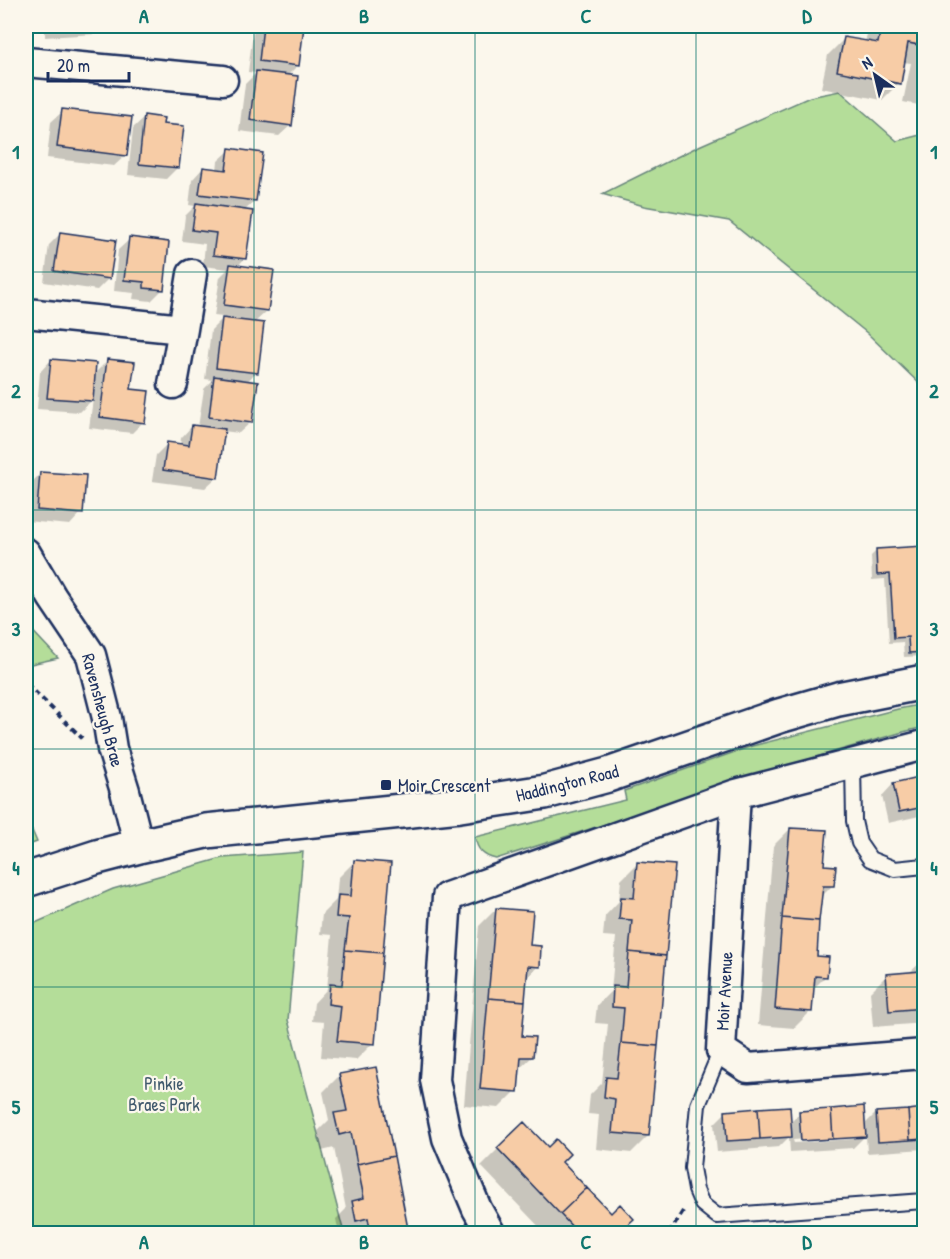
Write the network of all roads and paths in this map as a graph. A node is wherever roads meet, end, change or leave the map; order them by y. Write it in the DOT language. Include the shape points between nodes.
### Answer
graph roads {
  1 [pos="26,62"];
  2 [pos="223,80"];
  3 [pos="192,274"];
  4 [pos="26,313"];
  5 [pos="183,329"];
  6 [pos="173,384"];
  7 [pos="26,553"];
  8 [pos="924,681"];
  9 [pos="26,685"];
  10 [pos="924,745"];
  11 [pos="112,749"];
  12 [pos="853,763"];
  13 [pos="735,794"];
  14 [pos="139,846"];
  15 [pos="924,866"];
  16 [pos="26,880"];
  17 [pos="721,1050"];
  18 [pos="924,1054"];
  19 [pos="924,1201"];
  20 [pos="491,1233"];
  1 -- 2 [label="street"];
  3 -- 5 [label="street"];
  4 -- 5 [label="street"];
  5 -- 6 [label="street"];
  7 -- 11 [label="street, Ravensheugh Brae" via="91,655"];
  8 -- 14 [label="main road, Haddington Road" via="779,716 608,775 545,792 460,805 206,831"];
  9 -- 11 [label="path" via="87,744"];
  10 -- 12 [label="street"];
  11 -- 14 [label="street, Ravensheugh Brae"];
  12 -- 13 [label="street"];
  12 -- 15 [label="lane" via="854,821 859,843 870,859 895,869"];
  13 -- 17 [label="street, Moir Avenue"];
  13 -- 20 [label="street" via="447,897 435,1080 447,1138"];
  14 -- 16 [label="main road, Haddington Road"];
  17 -- 18 [label="street, Moir Avenue" via="748,1068"];
  17 -- 19 [label="lane" via="698,1105 692,1168 702,1204 717,1216"];
}
